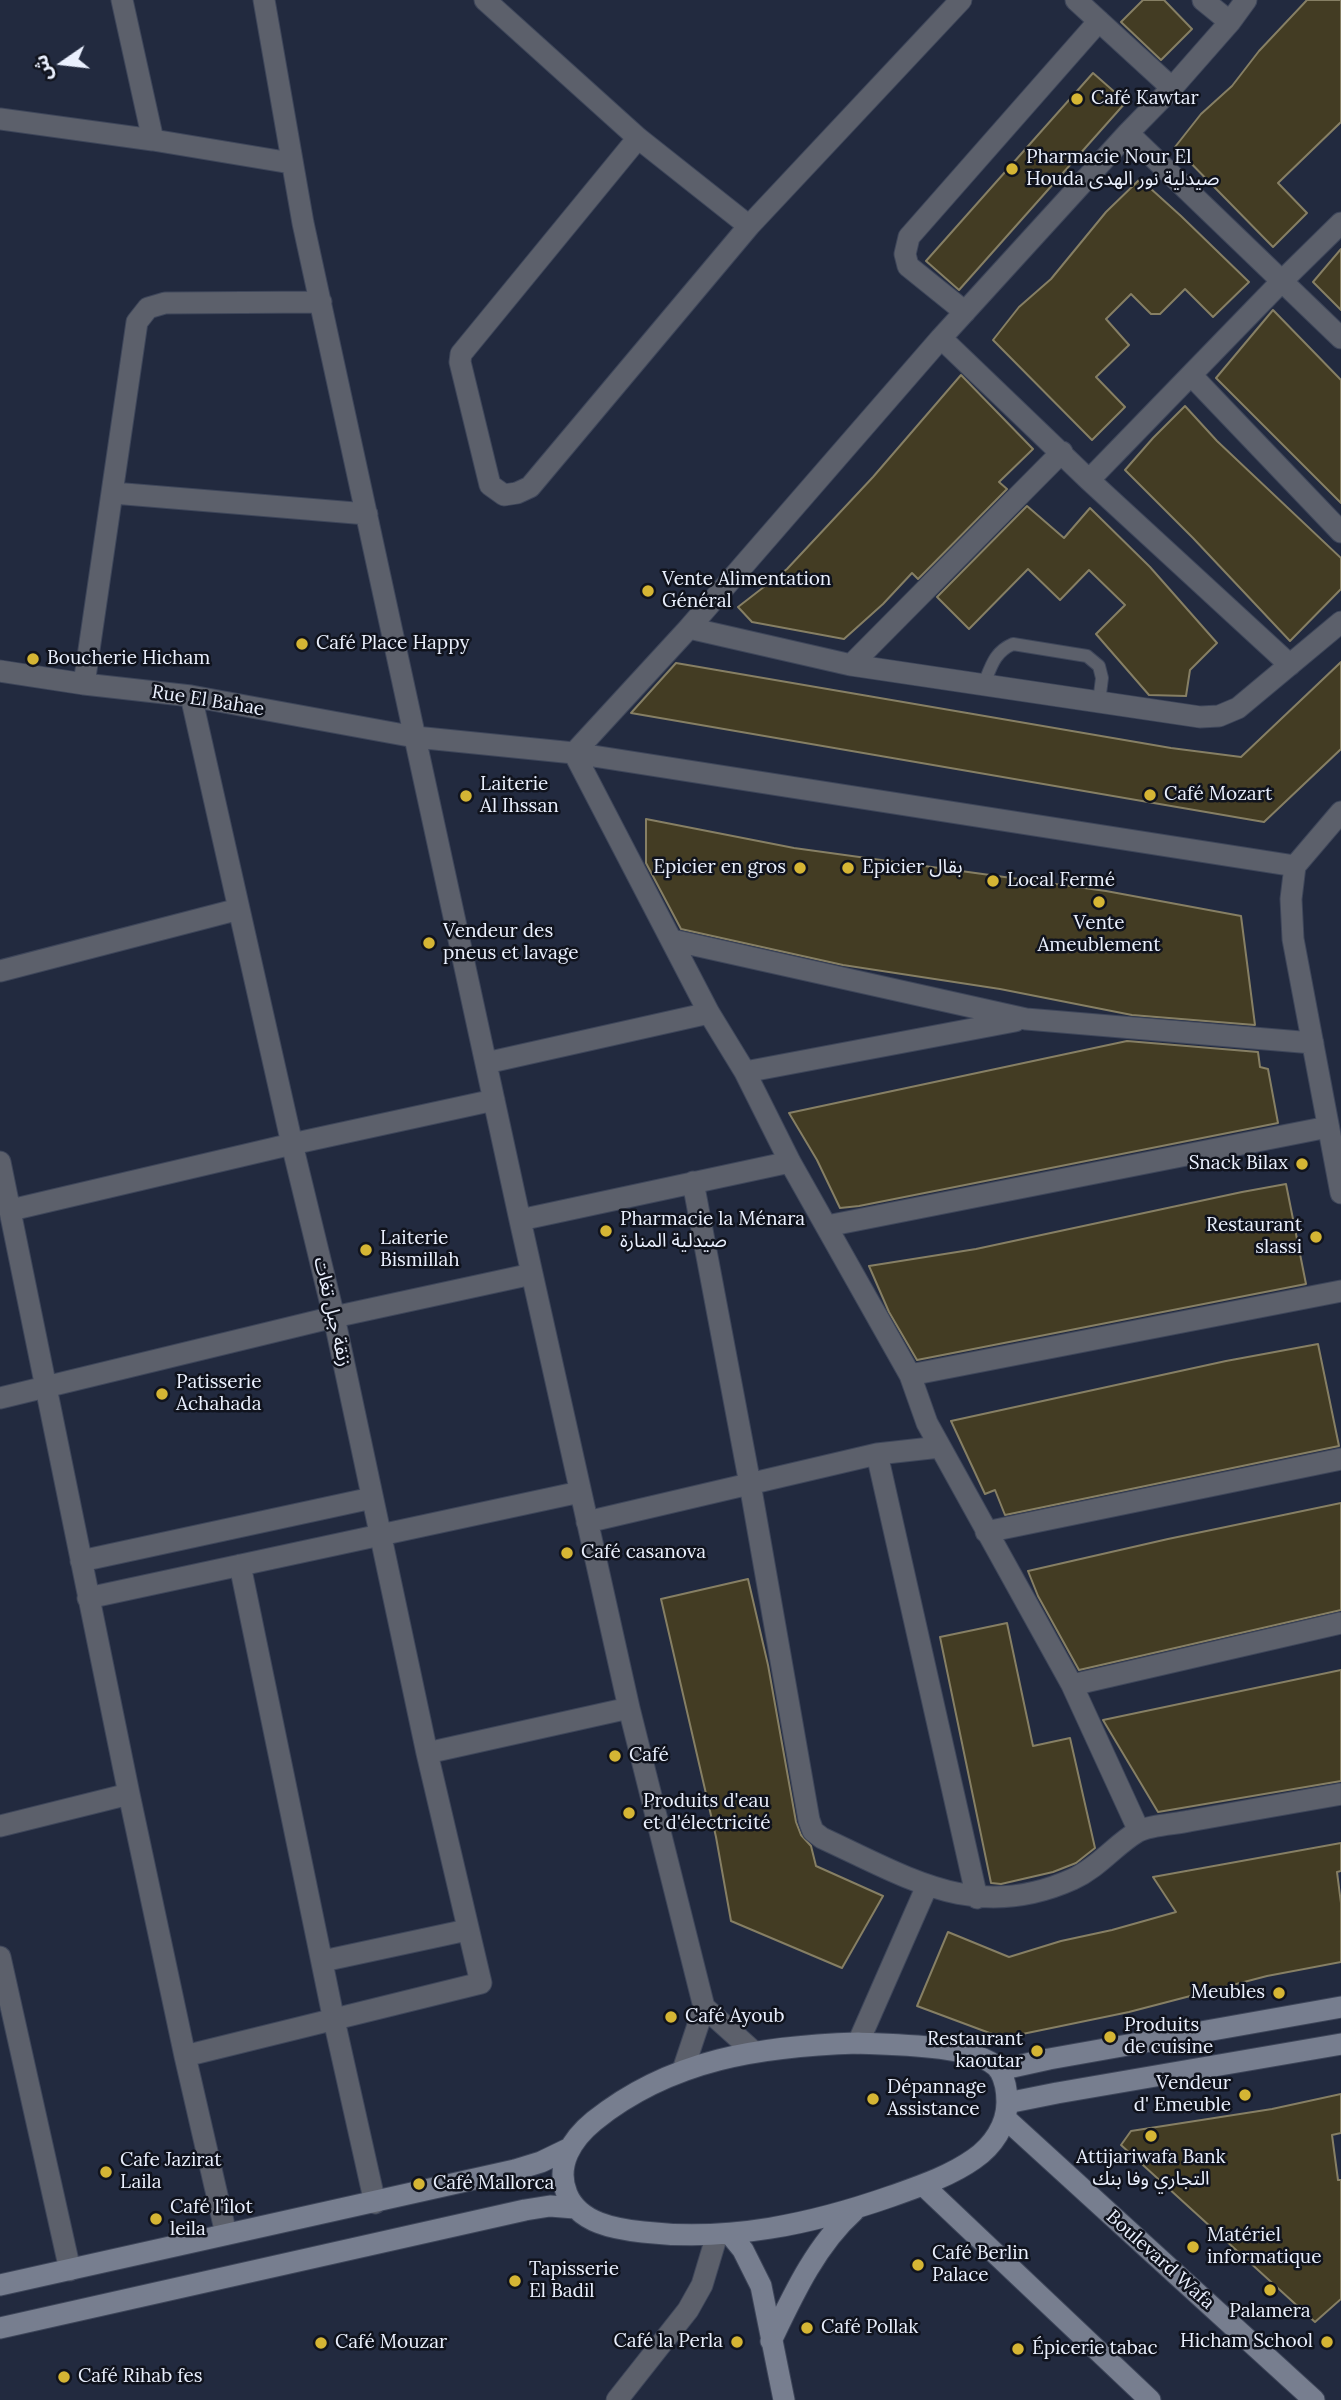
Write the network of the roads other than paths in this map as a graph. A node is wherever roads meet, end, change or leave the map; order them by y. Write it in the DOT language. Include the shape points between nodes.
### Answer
graph roads {
  1 [pos="122,0"];
  2 [pos="264,0"];
  3 [pos="485,0"];
  4 [pos="961,0"];
  5 [pos="1076,0"];
  6 [pos="1203,0"];
  7 [pos="1246,0"];
  8 [pos="1099,21"];
  9 [pos="1230,22"];
  10 [pos="1172,88"];
  11 [pos="0,119"];
  12 [pos="1128,133"];
  13 [pos="638,138"];
  14 [pos="153,140"];
  15 [pos="291,163"];
  16 [pos="1341,223"];
  17 [pos="748,226"];
  18 [pos="1282,281"];
  19 [pos="321,302"];
  20 [pos="965,312"];
  21 [pos="941,338"];
  22 [pos="1341,338"];
  23 [pos="1192,376"];
  24 [pos="1062,452"];
  25 [pos="1090,480"];
  26 [pos="113,493"];
  27 [pos="367,514"];
  28 [pos="1341,532"];
  29 [pos="1341,622"];
  30 [pos="688,628"];
  31 [pos="1290,664"];
  32 [pos="851,665"];
  33 [pos="0,671"];
  34 [pos="84,684"];
  35 [pos="984,684"];
  36 [pos="191,696"];
  37 [pos="1099,702"];
  38 [pos="415,737"];
  39 [pos="574,753"];
  40 [pos="1341,812"];
  41 [pos="1295,866"];
  42 [pos="239,909"];
  43 [pos="671,940"];
  44 [pos="0,971"];
  45 [pos="709,1013"];
  46 [pos="1026,1019"];
  47 [pos="1313,1043"];
  48 [pos="485,1063"];
  49 [pos="745,1072"];
  50 [pos="494,1100"];
  51 [pos="1328,1127"];
  52 [pos="292,1144"];
  53 [pos="790,1161"];
  54 [pos="0,1162"];
  55 [pos="693,1182"];
  56 [pos="1341,1193"];
  57 [pos="11,1210"];
  58 [pos="520,1220"];
  59 [pos="827,1226"];
  60 [pos="532,1273"];
  61 [pos="1341,1292"];
  62 [pos="334,1317"];
  63 [pos="910,1375"];
  64 [pos="48,1387"];
  65 [pos="0,1398"];
  66 [pos="940,1447"];
  67 [pos="877,1454"];
  68 [pos="1341,1459"];
  69 [pos="750,1485"];
  70 [pos="580,1492"];
  71 [pos="372,1497"];
  72 [pos="587,1522"];
  73 [pos="986,1532"];
  74 [pos="379,1534"];
  75 [pos="81,1561"];
  76 [pos="240,1565"];
  77 [pos="88,1598"];
  78 [pos="1341,1623"];
  79 [pos="1072,1685"];
  80 [pos="629,1709"];
  81 [pos="427,1753"];
  82 [pos="129,1794"];
  83 [pos="1341,1794"];
  84 [pos="0,1826"];
  85 [pos="1139,1831"];
  86 [pos="926,1886"];
  87 [pos="977,1898"];
  88 [pos="467,1930"];
  89 [pos="0,1957"];
  90 [pos="323,1961"];
  91 [pos="4,1992"];
  92 [pos="704,2007"];
  93 [pos="1341,2007"];
  94 [pos="334,2018"];
  95 [pos="858,2043"];
  96 [pos="1341,2044"];
  97 [pos="754,2052"];
  98 [pos="184,2056"];
  99 [pos="683,2070"];
  100 [pos="999,2070"];
  101 [pos="1007,2111"];
  102 [pos="570,2148"];
  103 [pos="923,2185"];
  104 [pos="375,2203"];
  105 [pos="575,2208"];
  106 [pos="857,2208"];
  107 [pos="226,2234"];
  108 [pos="724,2235"];
  109 [pos="70,2270"];
  110 [pos="0,2285"];
  111 [pos="0,2328"];
  112 [pos="771,2341"];
  113 [pos="1146,2399"];
  114 [pos="617,2400"];
  115 [pos="784,2400"];
  116 [pos="1314,2400"];
  1 -- 14 [label="street"];
  2 -- 15 [label="street"];
  3 -- 13 [label="street"];
  4 -- 17 [label="street"];
  5 -- 8 [label="street"];
  6 -- 9 [label="street"];
  7 -- 9 [label="street"];
  8 -- 10 [label="street"];
  8 -- 20 [label="street" via="909,237 908,265"];
  9 -- 10 [label="street"];
  10 -- 12 [label="street"];
  11 -- 14 [label="street"];
  12 -- 18 [label="street"];
  12 -- 20 [label="street"];
  13 -- 17 [label="street"];
  13 -- 17 [label="street" via="460,354 490,485 503,495 530,487"];
  14 -- 15 [label="street"];
  15 -- 19 [label="street"];
  16 -- 18 [label="street"];
  18 -- 22 [label="street"];
  18 -- 23 [label="street"];
  19 -- 26 [label="street" via="165,303 148,308 137,322"];
  19 -- 27 [label="street"];
  20 -- 21 [label="street"];
  21 -- 24 [label="street"];
  21 -- 30 [label="street"];
  23 -- 25 [label="street"];
  23 -- 28 [label="street"];
  24 -- 25 [label="street"];
  24 -- 32 [label="street"];
  25 -- 31 [label="street"];
  26 -- 27 [label="street"];
  26 -- 34 [label="street"];
  27 -- 38 [label="street"];
  29 -- 31 [label="street"];
  30 -- 32 [label="street"];
  30 -- 39 [label="street"];
  31 -- 37 [label="street" via="1238,708 1219,716"];
  32 -- 35 [label="street"];
  33 -- 34 [label="street, Rue El Bahae"];
  34 -- 36 [label="street, Rue El Bahae"];
  35 -- 37 [label="street"];
  35 -- 37 [label="lane" via="996,656 1013,644 1087,656 1099,666"];
  36 -- 38 [label="street, Rue El Bahae"];
  36 -- 42 [label="street, زنقة جبل تغات"];
  38 -- 39 [label="street, Rue El Bahae"];
  38 -- 48 [label="street"];
  39 -- 41 [label="street, Rue El Bahae"];
  39 -- 43 [label="street"];
  40 -- 41 [label="street"];
  41 -- 47 [label="street" via="1293,939"];
  42 -- 44 [label="street"];
  42 -- 52 [label="street, زنقة جبل تغات"];
  43 -- 45 [label="street"];
  43 -- 46 [label="street"];
  45 -- 48 [label="street"];
  45 -- 49 [label="street"];
  46 -- 47 [label="street"];
  46 -- 49 [label="street"];
  47 -- 51 [label="street"];
  48 -- 50 [label="street"];
  49 -- 53 [label="street"];
  50 -- 52 [label="street"];
  50 -- 58 [label="street"];
  51 -- 56 [label="street"];
  51 -- 59 [label="street"];
  52 -- 57 [label="street"];
  52 -- 62 [label="street, زنقة جبل تغات"];
  53 -- 55 [label="street"];
  53 -- 59 [label="street"];
  54 -- 57 [label="street"];
  55 -- 58 [label="street"];
  55 -- 69 [label="street"];
  57 -- 64 [label="street"];
  58 -- 60 [label="street"];
  59 -- 63 [label="street"];
  60 -- 62 [label="street"];
  60 -- 70 [label="street"];
  61 -- 63 [label="street"];
  62 -- 64 [label="street"];
  62 -- 71 [label="street, زنقة جبل تغات"];
  63 -- 66 [label="street"];
  64 -- 65 [label="street"];
  64 -- 75 [label="street"];
  66 -- 67 [label="street"];
  66 -- 73 [label="street"];
  67 -- 69 [label="street"];
  67 -- 87 [label="street"];
  68 -- 73 [label="street"];
  69 -- 72 [label="street"];
  69 -- 86 [label="street" via="810,1825 822,1838"];
  70 -- 72 [label="street"];
  70 -- 74 [label="street"];
  71 -- 74 [label="street, زنقة جبل تغات"];
  71 -- 75 [label="street"];
  72 -- 80 [label="street"];
  73 -- 79 [label="street"];
  74 -- 76 [label="street"];
  74 -- 81 [label="street, زنقة جبل تغات"];
  75 -- 77 [label="street"];
  76 -- 77 [label="street"];
  76 -- 90 [label="street"];
  77 -- 82 [label="street"];
  78 -- 79 [label="street"];
  79 -- 85 [label="street"];
  80 -- 81 [label="street"];
  80 -- 92 [label="street"];
  81 -- 88 [label="street, زنقة جبل تغات"];
  82 -- 84 [label="street"];
  82 -- 98 [label="street"];
  83 -- 85 [label="street"];
  85 -- 87 [label="street" via="1075,1878 1047,1889"];
  86 -- 87 [label="street"];
  86 -- 95 [label="street"];
  88 -- 90 [label="street"];
  88 -- 94 [label="street, زنقة جبل تغات" via="481,1983"];
  89 -- 91 [label="street"];
  90 -- 94 [label="street"];
  91 -- 109 [label="street"];
  92 -- 97 [label="street"];
  92 -- 99 [label="street"];
  93 -- 100 [label="street"];
  94 -- 98 [label="street"];
  94 -- 104 [label="street"];
  95 -- 97 [label="street"];
  95 -- 100 [label="street" via="943,2049 985,2060"];
  96 -- 101 [label="street" via="1057,2092"];
  97 -- 99 [label="street"];
  98 -- 107 [label="street"];
  99 -- 102 [label="street" via="609,2109 583,2130"];
  100 -- 101 [label="street" via="1007,2090"];
  101 -- 103 [label="street" via="990,2145 976,2158"];
  101 -- 116 [label="street, Boulevard Wafa"];
  102 -- 104 [label="street" via="515,2170"];
  102 -- 105 [label="street" via="562,2164 563,2179"];
  103 -- 106 [label="street"];
  103 -- 113 [label="street"];
  104 -- 107 [label="street"];
  105 -- 108 [label="street" via="587,2218 630,2231"];
  105 -- 111 [label="street" via="525,2210"];
  106 -- 108 [label="street"];
  106 -- 112 [label="street" via="810,2267"];
  107 -- 109 [label="street"];
  108 -- 112 [label="street" via="743,2249 761,2286"];
  108 -- 114 [label="street" via="688,2310"];
  109 -- 110 [label="street"];
  112 -- 115 [label="street"];
}
